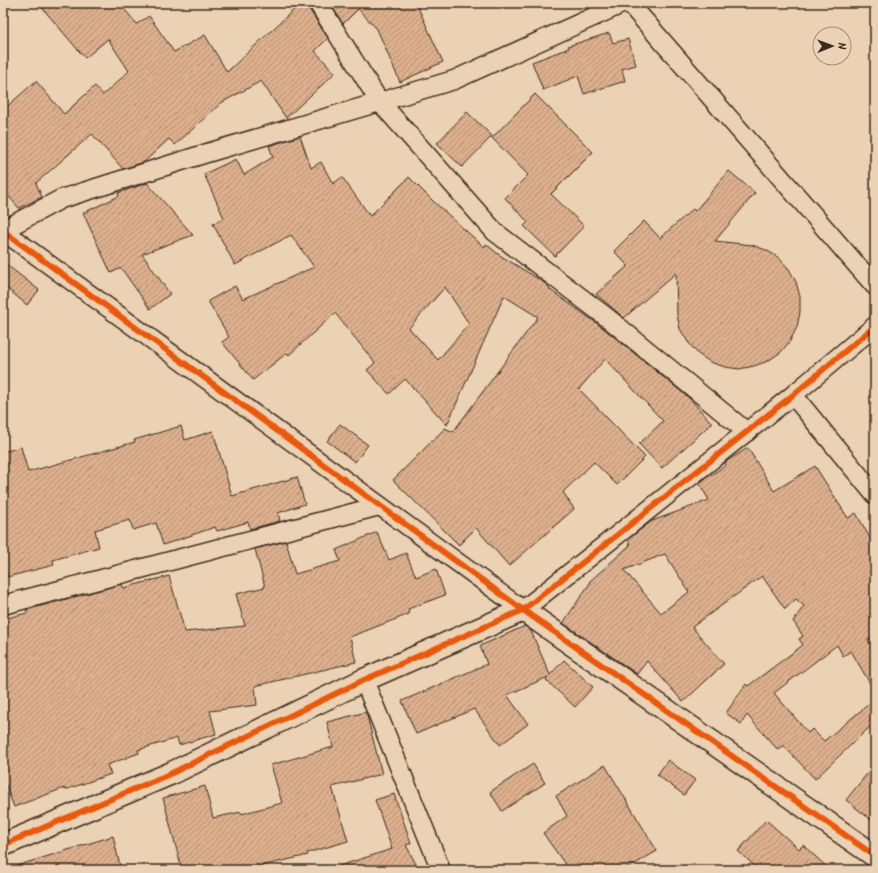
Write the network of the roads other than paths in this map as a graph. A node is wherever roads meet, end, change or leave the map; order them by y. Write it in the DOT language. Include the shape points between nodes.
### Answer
graph roads {
  1 [pos="318,3"];
  2 [pos="624,3"];
  3 [pos="629,3"];
  4 [pos="379,101"];
  5 [pos="3,230"];
  6 [pos="875,286"];
  7 [pos="875,326"];
  8 [pos="793,395"];
  9 [pos="746,432"];
  10 [pos="875,495"];
  11 [pos="379,506"];
  12 [pos="3,605"];
  13 [pos="523,610"];
  14 [pos="364,680"];
  15 [pos="3,845"];
  16 [pos="875,856"];
  17 [pos="441,870"];
  1 -- 4 [label="street"];
  2 -- 4 [label="street" via="454,80"];
  3 -- 6 [label="street"];
  4 -- 5 [label="street" via="61,198"];
  4 -- 9 [label="street" via="495,232 610,319"];
  5 -- 11 [label="street"];
  7 -- 8 [label="street"];
  8 -- 9 [label="street"];
  8 -- 10 [label="street"];
  9 -- 13 [label="street"];
  11 -- 12 [label="street"];
  11 -- 13 [label="street"];
  13 -- 14 [label="street"];
  13 -- 16 [label="street"];
  14 -- 15 [label="street" via="172,773"];
  14 -- 17 [label="street"];
}
